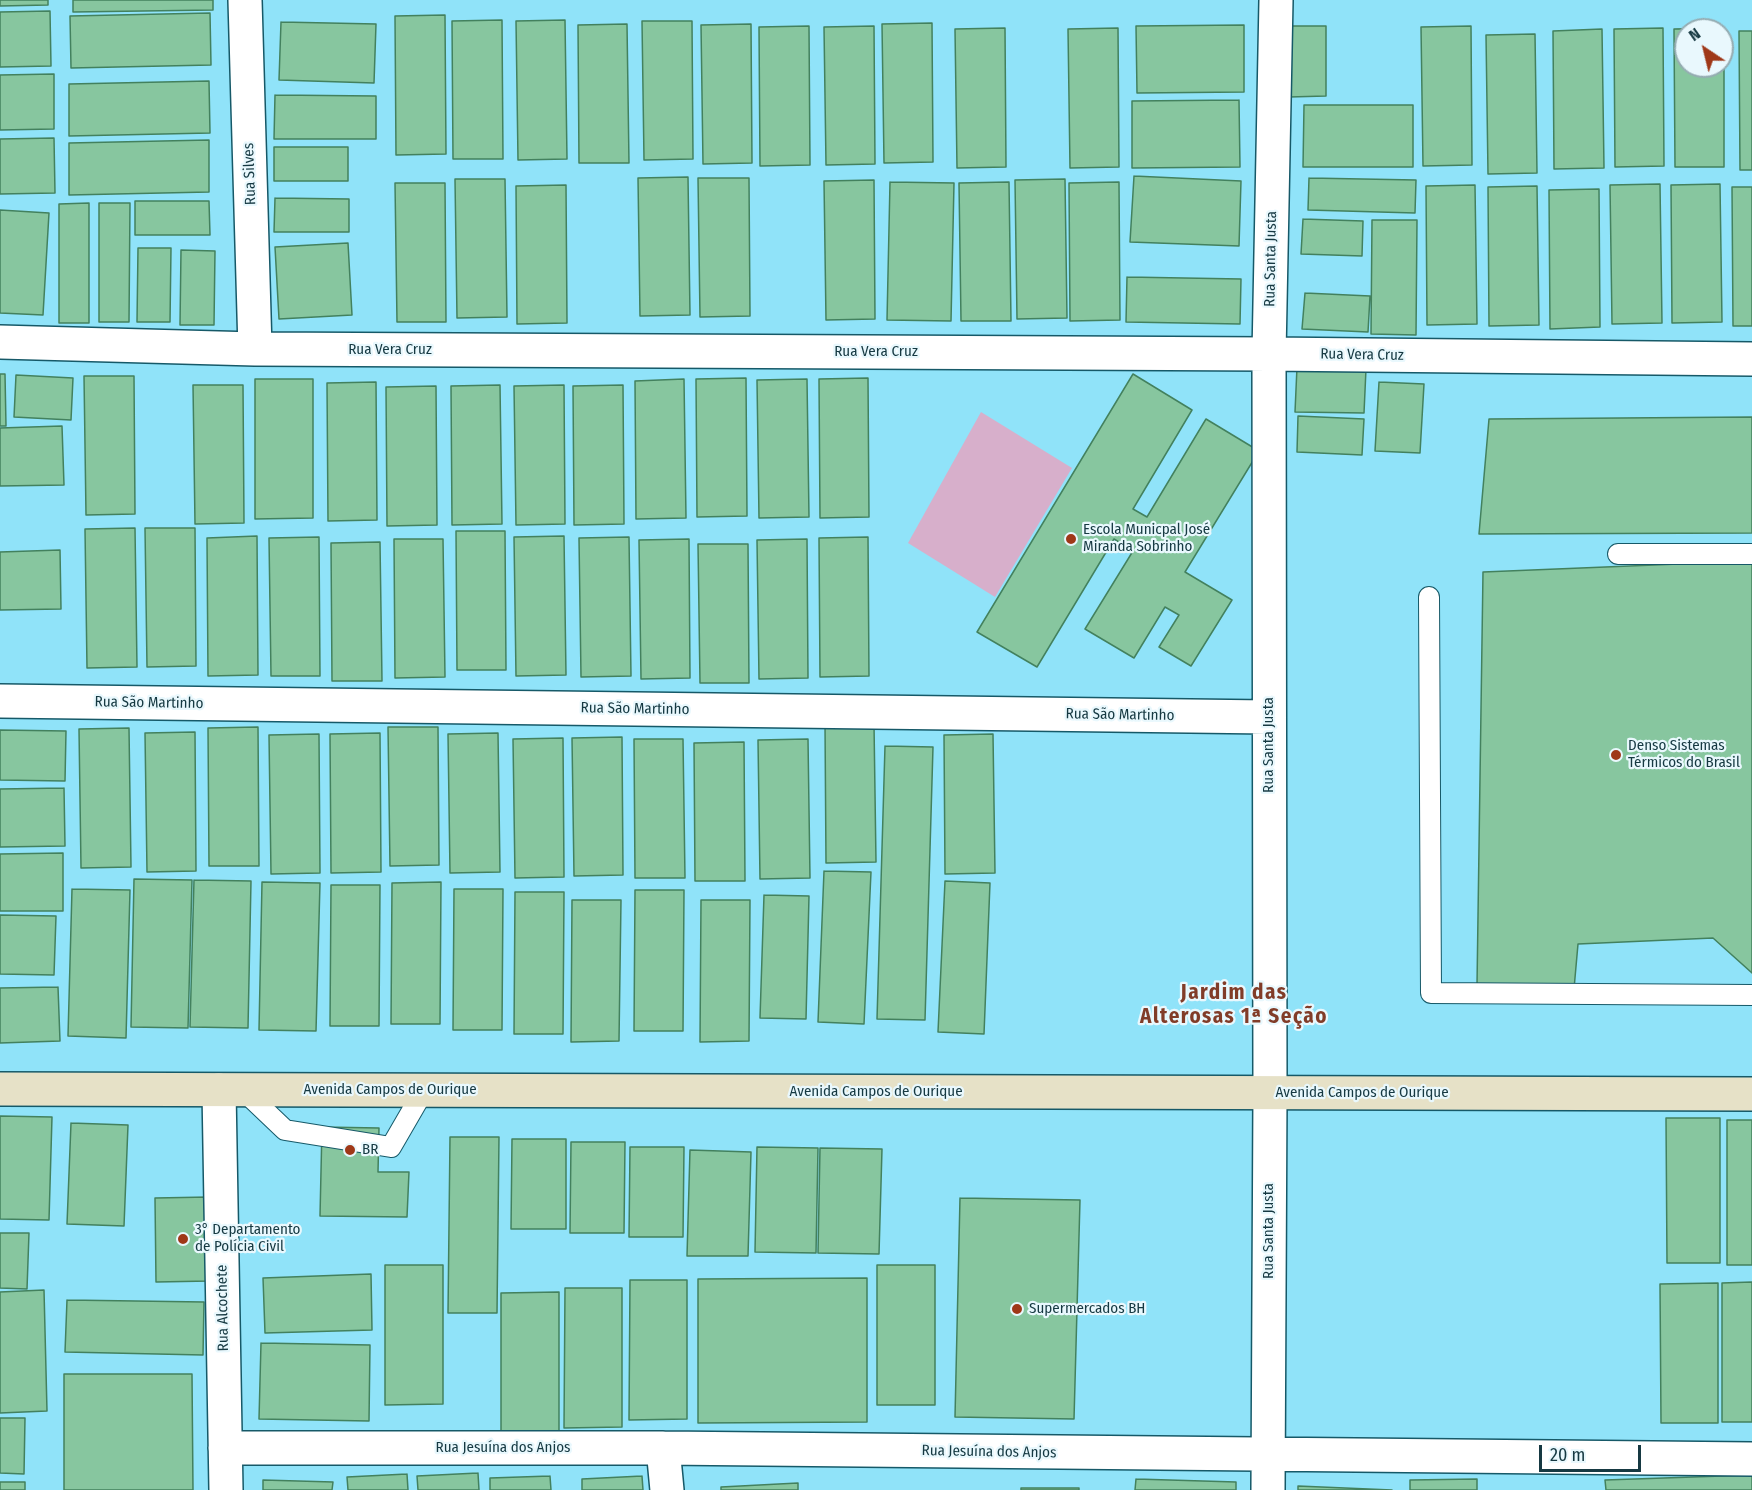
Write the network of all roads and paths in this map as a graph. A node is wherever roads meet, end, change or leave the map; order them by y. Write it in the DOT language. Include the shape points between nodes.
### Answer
graph roads {
  1 [pos="245,0"];
  2 [pos="1276,0"];
  3 [pos="0,342"];
  4 [pos="255,349"];
  5 [pos="1269,354"];
  6 [pos="1752,359"];
  7 [pos="1618,554"];
  8 [pos="1752,554"];
  9 [pos="1429,597"];
  10 [pos="0,701"];
  11 [pos="1269,717"];
  12 [pos="1752,995"];
  13 [pos="0,1089"];
  14 [pos="231,1090"];
  15 [pos="424,1090"];
  16 [pos="1270,1093"];
  17 [pos="1752,1094"];
  18 [pos="225,1448"];
  19 [pos="663,1448"];
  20 [pos="1267,1455"];
  21 [pos="1752,1459"];
  22 [pos="226,1490"];
  23 [pos="667,1490"];
  24 [pos="1268,1490"];
  1 -- 4 [label="street, Rua Silves"];
  2 -- 5 [label="street, Rua Santa Justa"];
  3 -- 4 [label="street, Rua Vera Cruz"];
  4 -- 5 [label="street, Rua Vera Cruz"];
  5 -- 6 [label="street, Rua Vera Cruz"];
  5 -- 11 [label="street, Rua Santa Justa"];
  7 -- 8 [label="lane"];
  9 -- 12 [label="lane" via="1431,993"];
  10 -- 11 [label="street, Rua São Martinho"];
  11 -- 16 [label="street, Rua Santa Justa"];
  13 -- 14 [label="main road, Avenida Campos de Ourique"];
  14 -- 15 [label="main road, Avenida Campos de Ourique"];
  14 -- 15 [label="lane" via="285,1130 391,1147"];
  14 -- 18 [label="street, Rua Alcochete"];
  15 -- 16 [label="main road, Avenida Campos de Ourique"];
  16 -- 17 [label="main road, Avenida Campos de Ourique"];
  16 -- 20 [label="street, Rua Santa Justa"];
  18 -- 19 [label="street, Rua Jesuína dos Anjos"];
  18 -- 22 [label="street, Rua Alcochete"];
  19 -- 20 [label="street, Rua Jesuína dos Anjos"];
  19 -- 23 [label="street"];
  20 -- 21 [label="street, Rua Jesuína dos Anjos"];
  20 -- 24 [label="street, Rua Santa Justa"];
}
